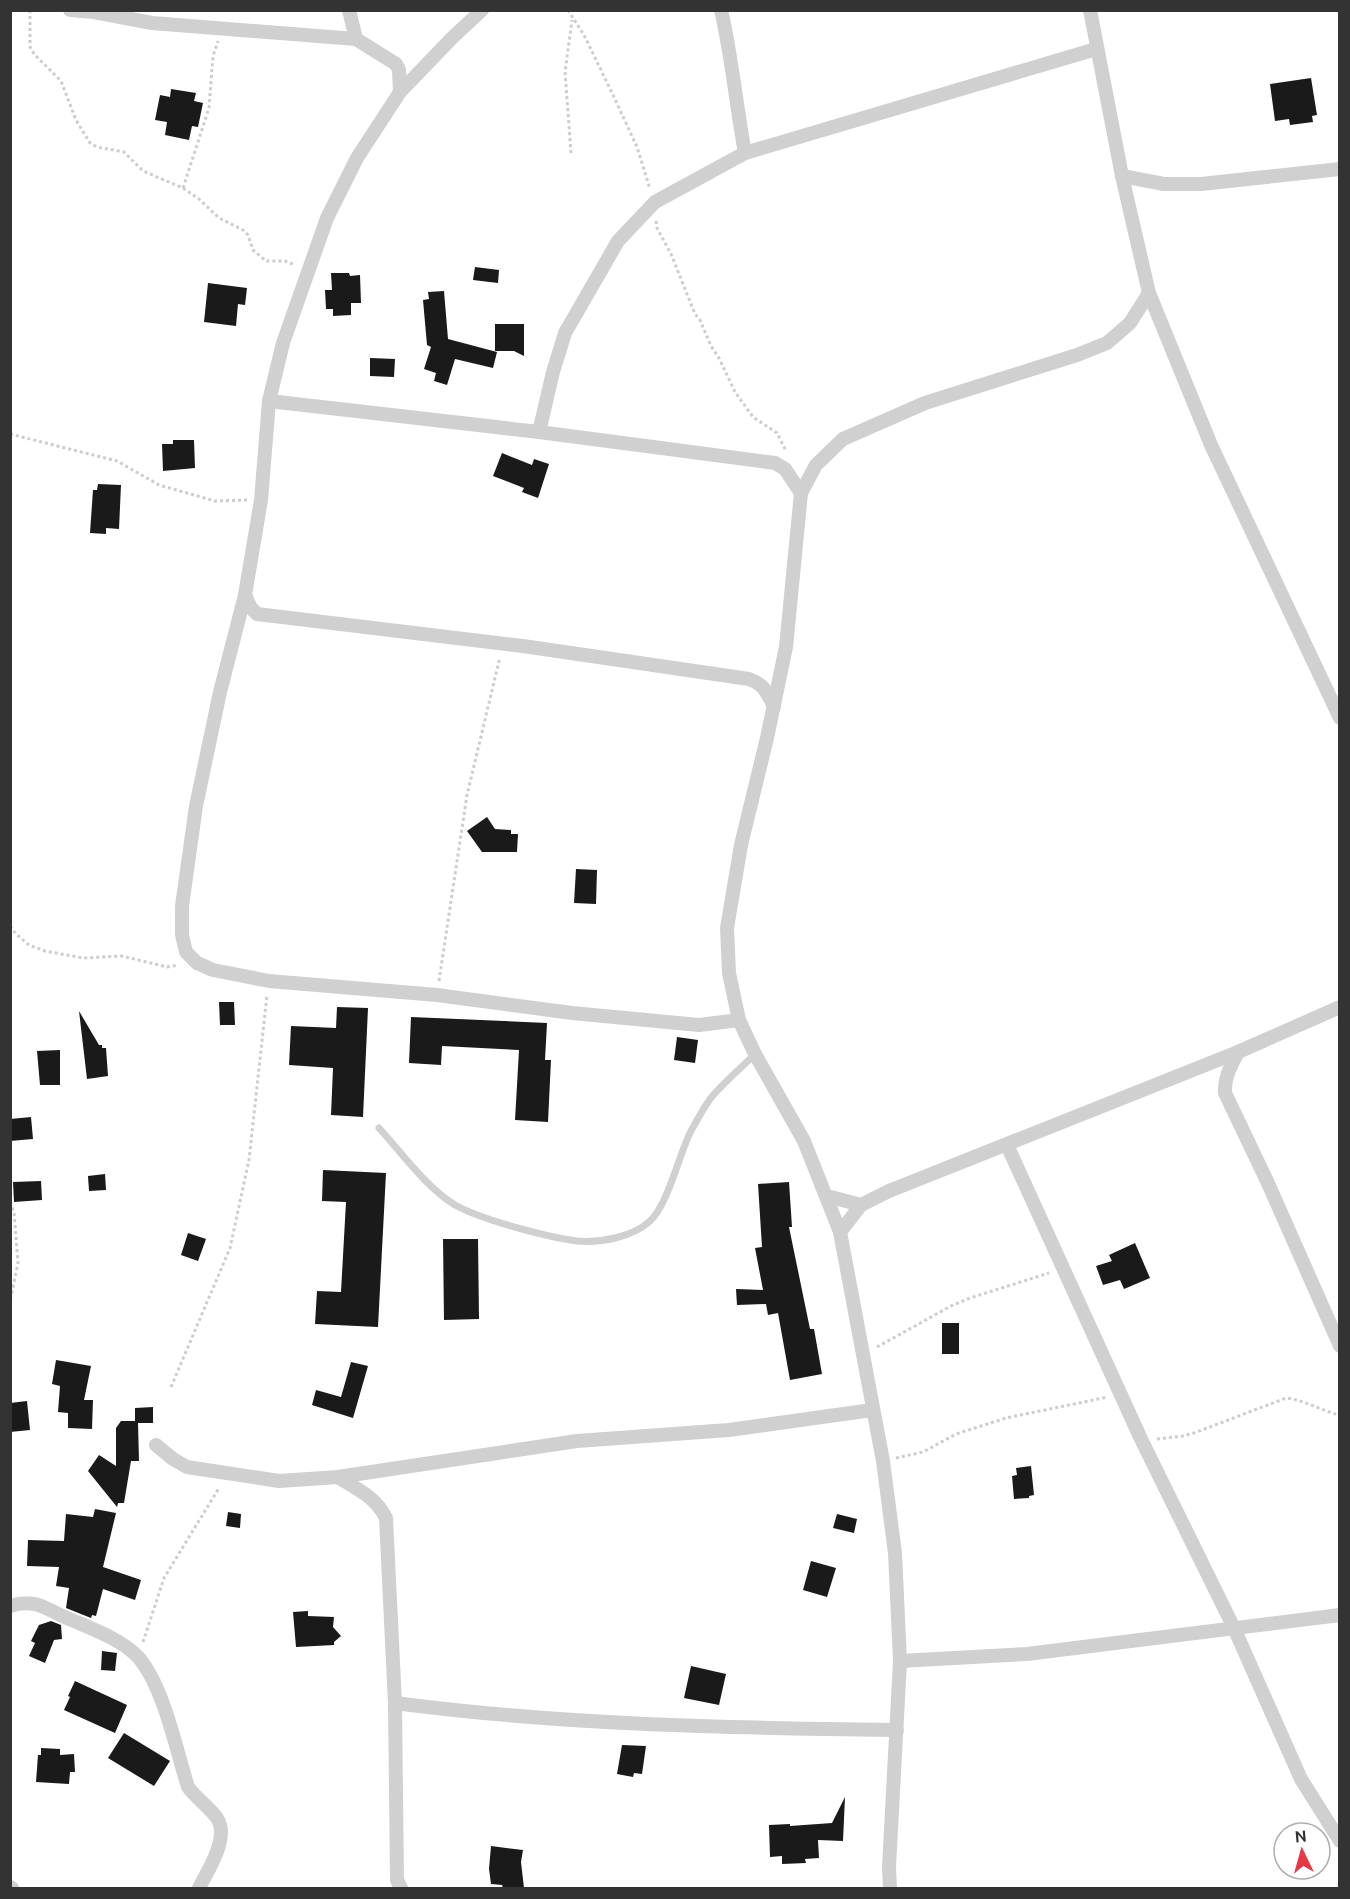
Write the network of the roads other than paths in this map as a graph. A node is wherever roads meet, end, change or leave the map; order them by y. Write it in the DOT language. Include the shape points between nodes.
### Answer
graph roads {
  1 [pos="70,10"];
  2 [pos="349,10"];
  3 [pos="482,10"];
  4 [pos="721,10"];
  5 [pos="1090,10"];
  6 [pos="356,39"];
  7 [pos="1096,49"];
  8 [pos="400,93"];
  9 [pos="745,153"];
  10 [pos="1340,169"];
  11 [pos="1122,176"];
  12 [pos="1149,293"];
  13 [pos="269,401"];
  14 [pos="539,432"];
  15 [pos="797,487"];
  16 [pos="245,595"];
  17 [pos="774,706"];
  18 [pos="1340,718"];
  19 [pos="1340,1007"];
  20 [pos="738,1020"];
  21 [pos="1238,1052"];
  22 [pos="755,1054"];
  23 [pos="379,1128"];
  24 [pos="1007,1145"];
  25 [pos="827,1196"];
  26 [pos="861,1205"];
  27 [pos="840,1232"];
  28 [pos="1340,1346"];
  29 [pos="872,1410"];
  30 [pos="156,1445"];
  31 [pos="338,1477"];
  32 [pos="10,1606"];
  33 [pos="1340,1615"];
  34 [pos="1234,1628"];
  35 [pos="900,1661"];
  36 [pos="395,1703"];
  37 [pos="897,1730"];
  38 [pos="1340,1841"];
  39 [pos="199,1888"];
  40 [pos="401,1888"];
  41 [pos="890,1888"];
  1 -- 6 [label="street" via="152,23"];
  2 -- 6 [label="street"];
  3 -- 8 [label="street"];
  4 -- 9 [label="street"];
  5 -- 7 [label="street"];
  6 -- 8 [label="street" via="396,64"];
  7 -- 9 [label="street"];
  7 -- 11 [label="street"];
  8 -- 13 [label="street" via="357,159 327,219 283,342"];
  9 -- 14 [label="street" via="655,202 618,241 565,333"];
  10 -- 11 [label="street" via="1201,184 1164,184"];
  11 -- 12 [label="street"];
  12 -- 15 [label="street" via="1130,323 1107,343 925,403 843,439"];
  12 -- 18 [label="street" via="1211,445"];
  13 -- 14 [label="street"];
  13 -- 16 [label="street" via="261,500"];
  14 -- 15 [label="street" via="775,463 785,469"];
  15 -- 17 [label="street" via="786,647"];
  16 -- 17 [label="street" via="256,614 749,679 765,688"];
  16 -- 20 [label="street" via="196,806 182,906 186,952 197,963 269,981 437,994 699,1025"];
  17 -- 20 [label="street" via="741,845 727,928 729,973"];
  19 -- 21 [label="street"];
  20 -- 22 [label="street"];
  21 -- 24 [label="street"];
  21 -- 28 [label="street" via="1227,1074 1225,1093"];
  22 -- 23 [label="lane" via="710,1099 691,1132 661,1208 635,1231 608,1240 578,1241 537,1232 455,1205 429,1184"];
  22 -- 25 [label="street" via="804,1141"];
  24 -- 26 [label="street"];
  24 -- 34 [label="street" via="1141,1439"];
  25 -- 26 [label="street"];
  25 -- 27 [label="street"];
  26 -- 27 [label="street"];
  27 -- 29 [label="street"];
  29 -- 31 [label="street" via="729,1430 577,1441"];
  29 -- 35 [label="street" via="895,1553"];
  30 -- 31 [label="street" via="187,1467 279,1481"];
  31 -- 36 [label="street" via="371,1497 386,1518"];
  32 -- 39 [label="street" via="38,1604 108,1635 138,1657 157,1685 188,1787 218,1819 222,1832"];
  33 -- 34 [label="street"];
  34 -- 35 [label="street" via="1027,1654"];
  34 -- 38 [label="street" via="1301,1779"];
  35 -- 37 [label="street"];
  36 -- 37 [label="street" via="471,1713 636,1724"];
  36 -- 40 [label="street" via="397,1880"];
  37 -- 41 [label="street"];
}
